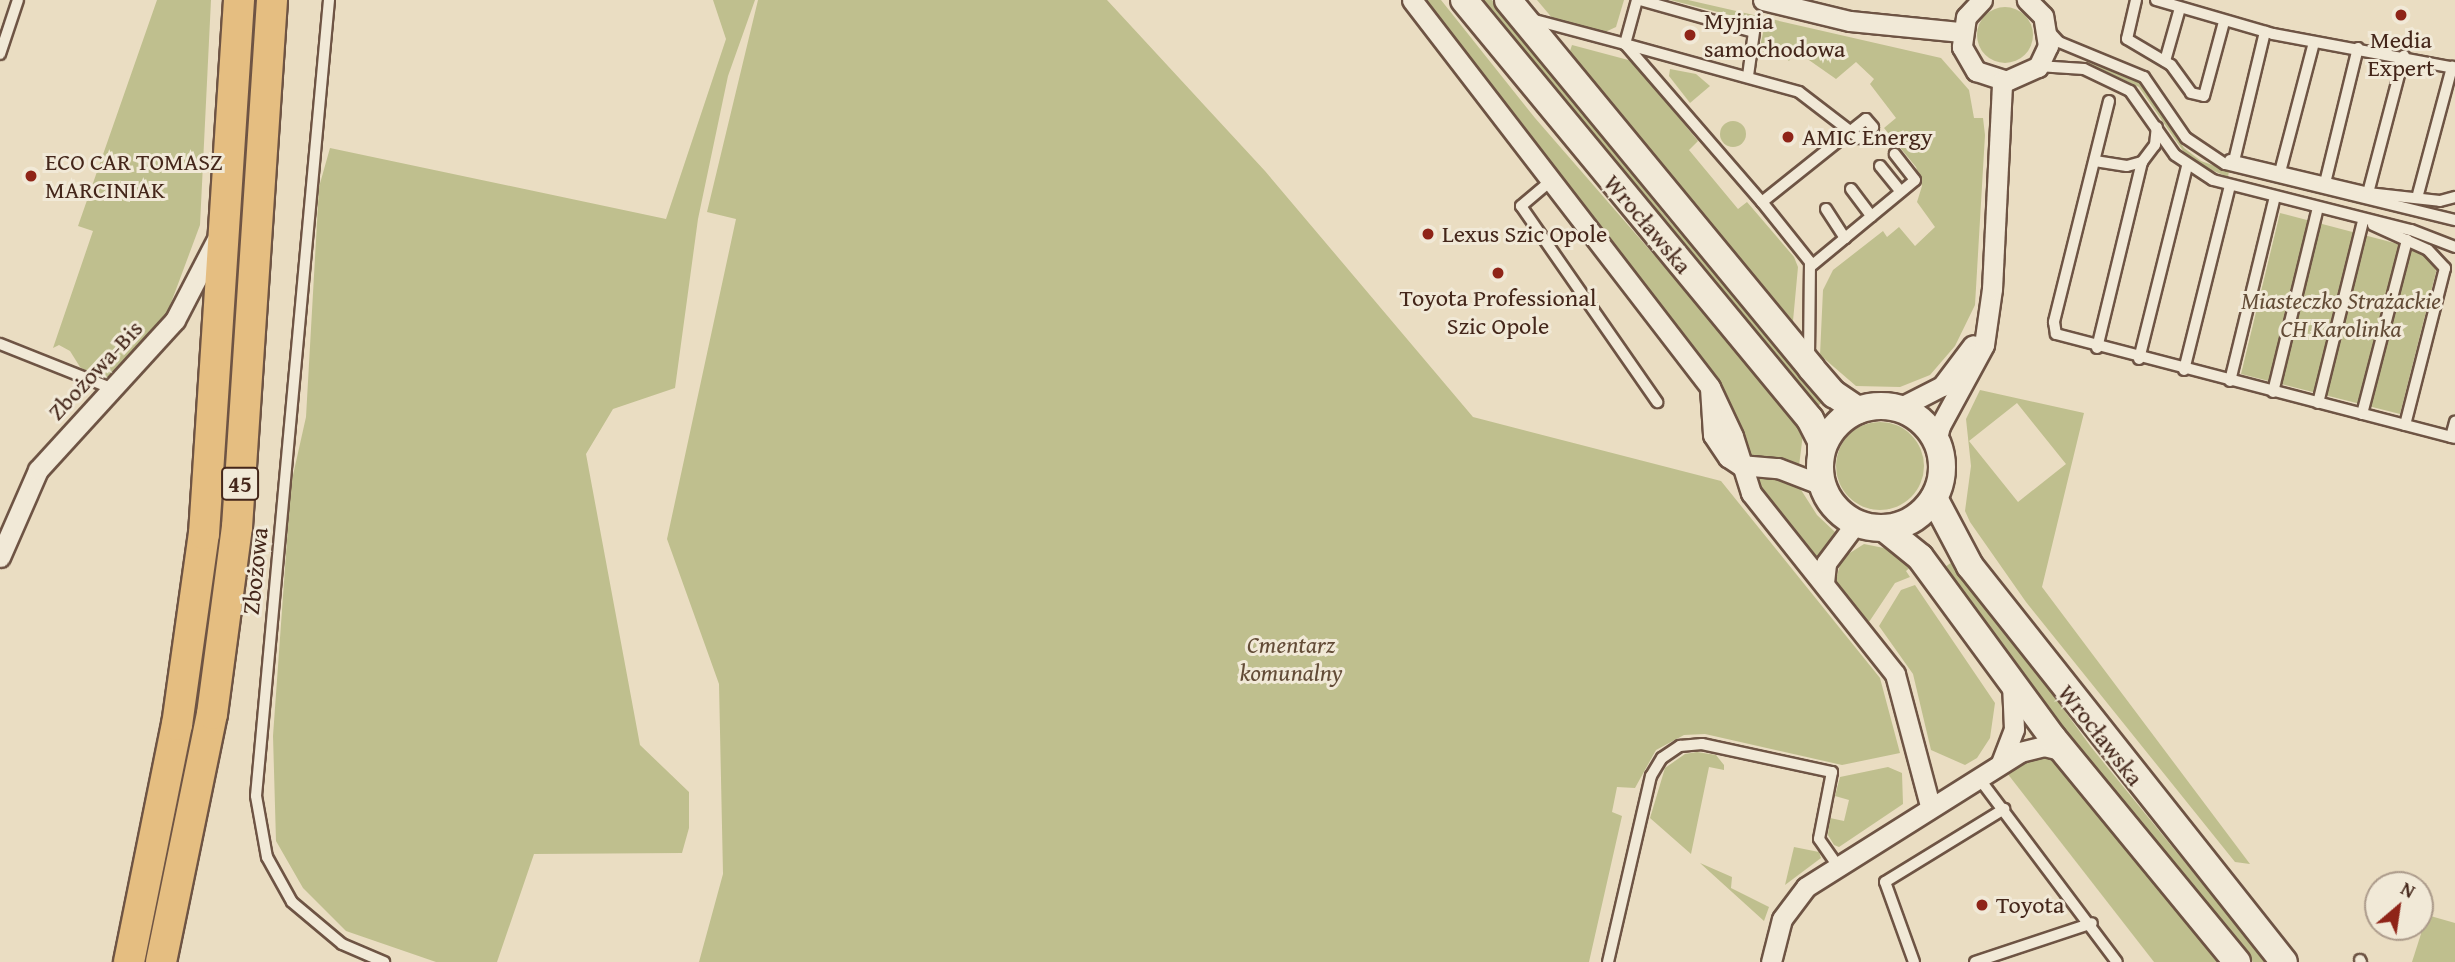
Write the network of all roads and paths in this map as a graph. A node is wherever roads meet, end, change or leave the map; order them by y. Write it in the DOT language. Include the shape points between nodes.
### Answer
graph roads {
  1 [pos="18,0"];
  2 [pos="239,0"];
  3 [pos="272,0"];
  4 [pos="329,0"];
  5 [pos="1412,0"];
  6 [pos="1464,0"];
  7 [pos="1638,0"];
  8 [pos="1763,0"];
  9 [pos="1982,0"];
  10 [pos="2027,0"];
  11 [pos="2136,0"];
  12 [pos="2156,0"];
  13 [pos="1783,2"];
  14 [pos="1515,8"];
  15 [pos="2180,8"];
  16 [pos="2224,22"];
  17 [pos="2048,27"];
  18 [pos="1961,32"];
  19 [pos="2265,32"];
  20 [pos="2314,42"];
  21 [pos="1625,44"];
  22 [pos="2358,48"];
  23 [pos="0,54"];
  24 [pos="2404,56"];
  25 [pos="2165,61"];
  26 [pos="2038,66"];
  27 [pos="2453,68"];
  28 [pos="1748,76"];
  29 [pos="2002,81"];
  30 [pos="2109,101"];
  31 [pos="1870,123"];
  32 [pos="2157,127"];
  33 [pos="1856,134"];
  34 [pos="1895,154"];
  35 [pos="2207,154"];
  36 [pos="2095,161"];
  37 [pos="2234,161"];
  38 [pos="2143,162"];
  39 [pos="1880,166"];
  40 [pos="2187,166"];
  41 [pos="2280,172"];
  42 [pos="1553,178"];
  43 [pos="2325,183"];
  44 [pos="2230,186"];
  45 [pos="1851,189"];
  46 [pos="1900,192"];
  47 [pos="2368,193"];
  48 [pos="2275,197"];
  49 [pos="2455,197"];
  50 [pos="2417,198"];
  51 [pos="1762,202"];
  52 [pos="2318,208"];
  53 [pos="1826,209"];
  54 [pos="2345,214"];
  55 [pos="226,216"];
  56 [pos="1871,216"];
  57 [pos="2455,220"];
  58 [pos="2363,221"];
  59 [pos="1845,238"];
  60 [pos="2407,240"];
  61 [pos="2455,247"];
  62 [pos="1811,267"];
  63 [pos="1987,324"];
  64 [pos="0,344"];
  65 [pos="2097,348"];
  66 [pos="2139,359"];
  67 [pos="1811,368"];
  68 [pos="2184,370"];
  69 [pos="2230,381"];
  70 [pos="113,389"];
  71 [pos="2273,392"];
  72 [pos="1657,402"];
  73 [pos="2318,403"];
  74 [pos="1899,408"];
  75 [pos="1858,410"];
  76 [pos="2362,414"];
  77 [pos="2455,422"];
  78 [pos="2405,425"];
  79 [pos="2453,437"];
  80 [pos="1936,442"];
  81 [pos="1821,453"];
  82 [pos="1740,465"];
  83 [pos="1822,485"];
  84 [pos="1934,498"];
  85 [pos="1856,523"];
  86 [pos="1884,528"];
  87 [pos="0,557"];
  88 [pos="1824,583"];
  89 [pos="2012,682"];
  90 [pos="2064,751"];
  91 [pos="2001,763"];
  92 [pos="1978,777"];
  93 [pos="1930,806"];
  94 [pos="2004,809"];
  95 [pos="1838,866"];
  96 [pos="2092,923"];
  97 [pos="1978,961"];
  98 [pos="129,962"];
  99 [pos="161,962"];
  100 [pos="384,962"];
  101 [pos="1608,962"];
  102 [pos="1771,962"];
  103 [pos="1914,962"];
  104 [pos="2117,962"];
  105 [pos="2237,962"];
  106 [pos="2284,962"];
  1 -- 23 [label="lane"];
  2 -- 55 [label="main road, 45"];
  3 -- 99 [label="main road, 45" via="237,527 212,714"];
  4 -- 100 [label="lane, Zbożowa" via="256,796 267,857 286,894 342,944"];
  5 -- 42 [label="street"];
  6 -- 81 [label="main road, Wrocławska" via="1810,419 1821,441"];
  7 -- 21 [label="lane"];
  7 -- 28 [label="lane" via="1754,32"];
  8 -- 13 [label="street"];
  9 -- 18 [label="street" via="1970,10"];
  10 -- 17 [label="street"];
  11 -- 25 [label="lane" via="2127,39"];
  12 -- 15 [label="lane"];
  13 -- 18 [label="street" via="1850,21"];
  14 -- 21 [label="lane"];
  14 -- 67 [label="main road, Wrocławska"];
  15 -- 16 [label="lane"];
  15 -- 25 [label="lane"];
  16 -- 19 [label="lane"];
  16 -- 25 [label="lane" via="2204,96 2185,90"];
  17 -- 26 [label="street" via="2048,46"];
  17 -- 35 [label="lane" via="2059,42 2144,77 2186,138"];
  18 -- 29 [label="street" via="1962,47 1976,71"];
  19 -- 20 [label="lane"];
  19 -- 37 [label="lane"];
  20 -- 22 [label="lane"];
  20 -- 41 [label="lane"];
  21 -- 28 [label="lane"];
  21 -- 51 [label="lane"];
  22 -- 24 [label="lane"];
  22 -- 43 [label="lane"];
  24 -- 27 [label="lane"];
  24 -- 47 [label="lane"];
  26 -- 29 [label="street" via="2019,79"];
  26 -- 32 [label="lane" via="2066,65 2110,79 2130,91"];
  27 -- 50 [label="lane"];
  28 -- 33 [label="lane" via="1799,92"];
  29 -- 63 [label="street"];
  30 -- 36 [label="lane"];
  31 -- 33 [label="lane"];
  32 -- 38 [label="lane" via="2153,151"];
  32 -- 40 [label="lane"];
  33 -- 51 [label="lane"];
  34 -- 46 [label="lane" via="1915,180"];
  35 -- 37 [label="lane"];
  35 -- 57 [label="lane" via="2241,170"];
  36 -- 38 [label="lane" via="2127,166"];
  36 -- 65 [label="lane" via="2054,322 2060,337"];
  37 -- 41 [label="lane"];
  38 -- 65 [label="lane"];
  39 -- 46 [label="lane"];
  40 -- 44 [label="lane"];
  40 -- 66 [label="lane"];
  41 -- 43 [label="lane"];
  42 -- 72 [label="lane" via="1521,206"];
  42 -- 82 [label="street" via="1710,387 1713,435"];
  43 -- 47 [label="lane"];
  44 -- 48 [label="lane"];
  44 -- 68 [label="lane"];
  45 -- 56 [label="lane"];
  46 -- 56 [label="lane"];
  47 -- 50 [label="lane"];
  48 -- 52 [label="lane"];
  48 -- 69 [label="lane"];
  49 -- 50 [label="lane" via="2440,201"];
  51 -- 62 [label="lane" via="1805,253"];
  52 -- 54 [label="lane"];
  52 -- 71 [label="lane"];
  53 -- 59 [label="lane"];
  54 -- 58 [label="lane"];
  54 -- 61 [label="lane" via="2420,232"];
  55 -- 70 [label="street, Zbożowa-Bis" via="209,260 175,320"];
  55 -- 98 [label="main road, 45" via="215,414 191,636"];
  56 -- 59 [label="lane"];
  58 -- 60 [label="lane"];
  58 -- 73 [label="lane"];
  59 -- 62 [label="lane"];
  60 -- 76 [label="lane"];
  60 -- 78 [label="lane" via="2437,255 2445,272"];
  62 -- 67 [label="lane"];
  63 -- 74 [label="street" via="1942,386"];
  63 -- 80 [label="street" via="1978,361"];
  64 -- 70 [label="lane"];
  65 -- 66 [label="lane"];
  66 -- 68 [label="lane"];
  67 -- 75 [label="main road, Wrocławska" via="1834,394"];
  68 -- 69 [label="lane"];
  69 -- 71 [label="lane"];
  70 -- 87 [label="street, Zbożowa-Bis" via="38,470"];
  71 -- 73 [label="lane"];
  73 -- 76 [label="lane"];
  74 -- 75 [label="main road"];
  74 -- 80 [label="main road" via="1921,421"];
  75 -- 81 [label="main road" via="1830,431"];
  76 -- 78 [label="lane"];
  77 -- 79 [label="lane"];
  78 -- 79 [label="lane"];
  80 -- 84 [label="main road" via="1942,470"];
  81 -- 83 [label="main road"];
  82 -- 83 [label="street" via="1778,468"];
  82 -- 88 [label="street" via="1751,493"];
  83 -- 85 [label="main road" via="1838,511"];
  84 -- 86 [label="main road" via="1908,522"];
  84 -- 106 [label="main road, Wrocławska" via="1970,566"];
  85 -- 86 [label="main road"];
  85 -- 88 [label="street" via="1826,563"];
  86 -- 89 [label="main road, Wrocławska" via="1920,557"];
  88 -- 93 [label="street" via="1895,674"];
  89 -- 90 [label="main road, Wrocławska"];
  89 -- 91 [label="street" via="2014,729"];
  90 -- 91 [label="street" via="2032,748"];
  90 -- 105 [label="main road, Wrocławska"];
  91 -- 92 [label="street"];
  92 -- 93 [label="street"];
  92 -- 94 [label="lane"];
  93 -- 95 [label="street"];
  94 -- 96 [label="lane"];
  94 -- 103 [label="lane" via="1885,881"];
  95 -- 101 [label="lane" via="1819,839 1832,772 1702,744 1680,746 1656,766 1647,789"];
  95 -- 102 [label="street" via="1806,887 1788,908"];
  96 -- 97 [label="lane"];
  96 -- 104 [label="lane"];
}
